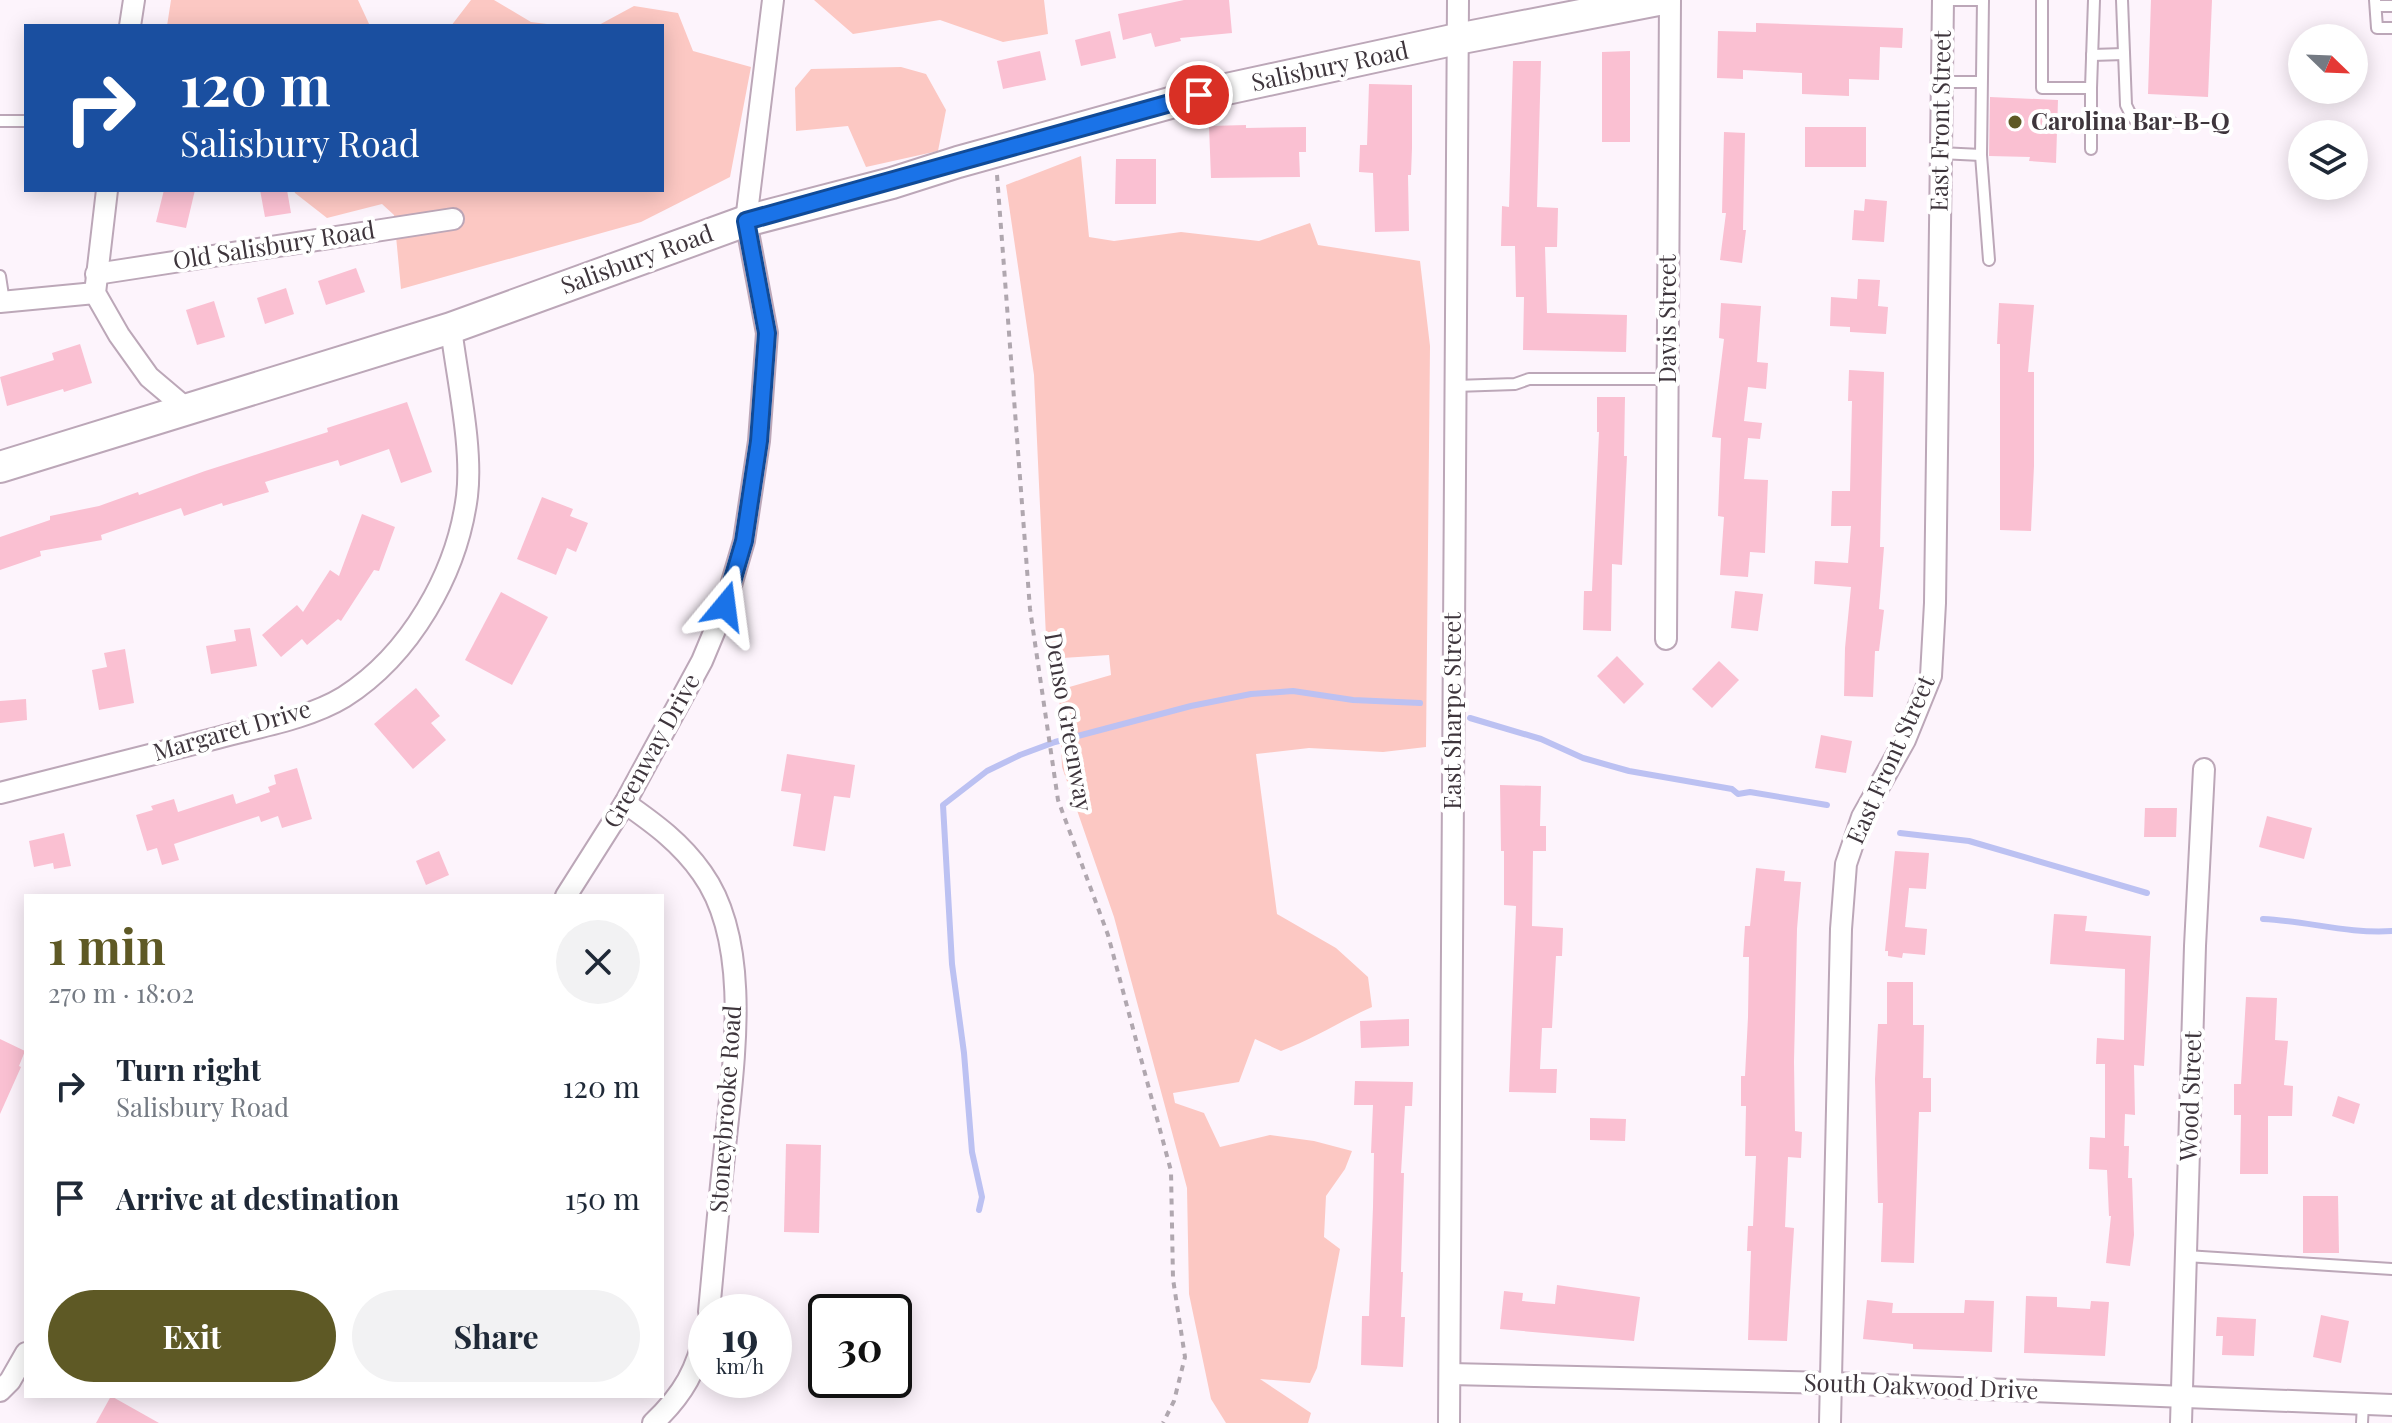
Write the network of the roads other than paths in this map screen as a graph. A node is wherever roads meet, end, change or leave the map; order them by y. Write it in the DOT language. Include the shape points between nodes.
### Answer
graph roads {
  1 [pos="134,0"];
  2 [pos="773,0"];
  3 [pos="1458,0"];
  4 [pos="1658,0"];
  5 [pos="1670,0"];
  6 [pos="1943,0"];
  7 [pos="1983,0"];
  8 [pos="2042,0"];
  9 [pos="2094,0"];
  10 [pos="2122,0"];
  11 [pos="2376,3"];
  12 [pos="2392,6"];
  13 [pos="130,24"];
  14 [pos="2392,28"];
  15 [pos="1457,39"];
  16 [pos="2124,54"];
  17 [pos="2092,55"];
  18 [pos="1942,82"];
  19 [pos="1981,82"];
  20 [pos="2091,88"];
  21 [pos="0,121"];
  22 [pos="24,121"];
  23 [pos="2171,122"];
  24 [pos="2091,149"];
  25 [pos="1940,153"];
  26 [pos="1981,155"];
  27 [pos="107,192"];
  28 [pos="453,219"];
  29 [pos="746,221"];
  30 [pos="1989,260"];
  31 [pos="0,276"];
  32 [pos="96,283"];
  33 [pos="2,302"];
  34 [pos="451,328"];
  35 [pos="1667,379"];
  36 [pos="1455,386"];
  37 [pos="188,410"];
  38 [pos="0,467"];
  39 [pos="1666,639"];
  40 [pos="2204,769"];
  41 [pos="0,793"];
  42 [pos="625,803"];
  43 [pos="567,894"];
  44 [pos="2186,1256"];
  45 [pos="2392,1269"];
  46 [pos="711,1294"];
  47 [pos="24,1356"];
  48 [pos="1450,1374"];
  49 [pos="688,1380"];
  50 [pos="1831,1383"];
  51 [pos="0,1391"];
  52 [pos="2181,1397"];
  53 [pos="2392,1405"];
  54 [pos="2363,1413"];
  55 [pos="653,1423"];
  56 [pos="1449,1423"];
  57 [pos="1830,1423"];
  58 [pos="2181,1423"];
  1 -- 13 [label="street"];
  2 -- 29 [label="street, Greenway Drive"];
  3 -- 15 [label="street, East Sharpe Street"];
  4 -- 15 [label="street, Salisbury Road"];
  5 -- 35 [label="street, Davis Street"];
  6 -- 7 [label="lane"];
  6 -- 18 [label="street, East Front Street"];
  7 -- 19 [label="lane"];
  8 -- 20 [label="lane" via="2042,88"];
  9 -- 17 [label="lane"];
  10 -- 16 [label="lane"];
  11 -- 12 [label="lane"];
  11 -- 14 [label="lane" via="2377,28"];
  15 -- 29 [label="street, Salisbury Road" via="1199,95"];
  15 -- 36 [label="street, East Sharpe Street"];
  16 -- 17 [label="lane"];
  16 -- 23 [label="lane" via="2126,105 2133,121 2142,126"];
  17 -- 20 [label="lane"];
  18 -- 19 [label="lane"];
  18 -- 25 [label="street, East Front Street"];
  19 -- 26 [label="lane"];
  20 -- 24 [label="lane"];
  21 -- 22 [label="lane"];
  25 -- 26 [label="lane"];
  25 -- 50 [label="street, East Front Street" via="1931,676 1905,740 1862,817 1846,864"];
  26 -- 30 [label="lane"];
  27 -- 32 [label="street"];
  28 -- 32 [label="street, Old Salisbury Road"];
  29 -- 34 [label="street, Salisbury Road"];
  29 -- 42 [label="street, Greenway Drive" via="767,333 744,541 702,661"];
  31 -- 33 [label="lane"];
  32 -- 33 [label="street, Old Salisbury Road"];
  32 -- 37 [label="street" via="119,335 149,377"];
  34 -- 37 [label="street, Salisbury Road"];
  34 -- 41 [label="street, Margaret Drive" via="467,494 458,540 440,582 386,664 342,698 291,719"];
  35 -- 36 [label="lane" via="1529,379"];
  35 -- 39 [label="street, Davis Street"];
  36 -- 48 [label="street, East Sharpe Street"];
  37 -- 38 [label="street, Salisbury Road"];
  40 -- 44 [label="street, Wood Street"];
  42 -- 43 [label="street, Greenway Drive"];
  42 -- 46 [label="street, Stoneybrooke Road" via="669,834 704,874 726,923 735,1040"];
  44 -- 45 [label="lane"];
  44 -- 52 [label="street, Wood Street"];
  47 -- 51 [label="street"];
  48 -- 50 [label="street, South Oakwood Drive"];
  48 -- 56 [label="street, East Sharpe Street"];
  49 -- 55 [label="street" via="676,1402"];
  50 -- 52 [label="street, South Oakwood Drive"];
  50 -- 57 [label="street, East Front Street"];
  52 -- 54 [label="street, South Oakwood Drive"];
  52 -- 58 [label="street, Wood Street"];
  53 -- 54 [label="street, South Oakwood Drive"];
}
